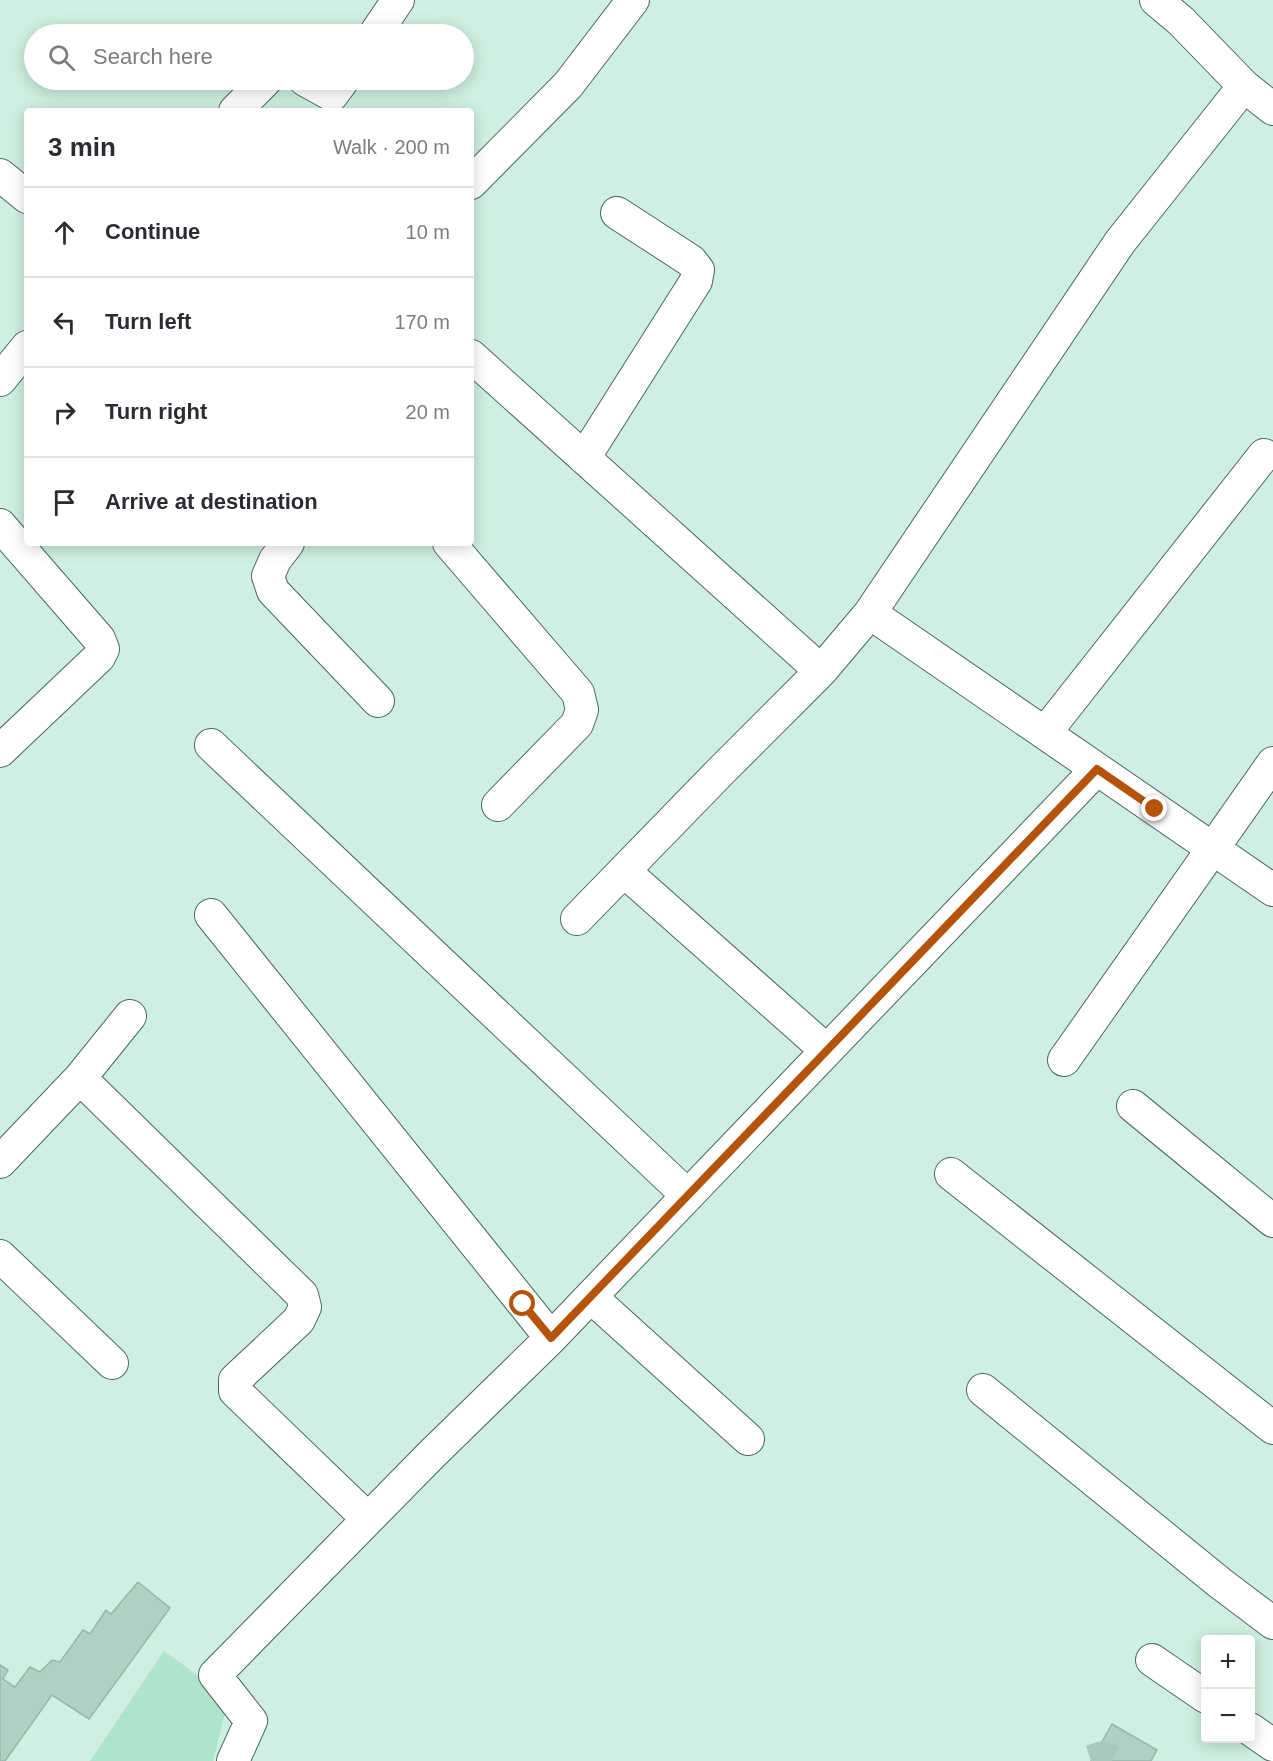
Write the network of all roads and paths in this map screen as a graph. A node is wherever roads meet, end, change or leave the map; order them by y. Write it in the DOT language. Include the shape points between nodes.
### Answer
graph roads {
  1 [pos="399,0"];
  2 [pos="633,0"];
  3 [pos="1156,0"];
  4 [pos="382,24"];
  5 [pos="1244,86"];
  6 [pos="256,90"];
  7 [pos="323,90"];
  8 [pos="335,90"];
  9 [pos="238,108"];
  10 [pos="1273,109"];
  11 [pos="0,175"];
  12 [pos="474,180"];
  13 [pos="24,194"];
  14 [pos="617,213"];
  15 [pos="24,350"];
  16 [pos="474,359"];
  17 [pos="0,380"];
  18 [pos="1264,455"];
  19 [pos="584,458"];
  20 [pos="0,525"];
  21 [pos="286,546"];
  22 [pos="452,546"];
  23 [pos="870,613"];
  24 [pos="821,671"];
  25 [pos="378,701"];
  26 [pos="1045,733"];
  27 [pos="211,745"];
  28 [pos="0,751"];
  29 [pos="1273,763"];
  30 [pos="1097,769"];
  31 [pos="498,805"];
  32 [pos="1212,848"];
  33 [pos="624,871"];
  34 [pos="1273,890"];
  35 [pos="211,915"];
  36 [pos="578,919"];
  37 [pos="130,1016"];
  38 [pos="826,1050"];
  39 [pos="1064,1060"];
  40 [pos="80,1078"];
  41 [pos="1133,1106"];
  42 [pos="0,1162"];
  43 [pos="951,1174"];
  44 [pos="687,1195"];
  45 [pos="1273,1221"];
  46 [pos="0,1257"];
  47 [pos="591,1297"];
  48 [pos="551,1338"];
  49 [pos="112,1363"];
  50 [pos="982,1390"];
  51 [pos="1273,1428"];
  52 [pos="748,1439"];
  53 [pos="368,1519"];
  54 [pos="1273,1623"];
  55 [pos="1152,1660"];
  56 [pos="1201,1694"];
  57 [pos="1255,1732"];
  58 [pos="1273,1745"];
  59 [pos="233,1761"];
  1 -- 4 [label="street"];
  2 -- 12 [label="street" via="568,85"];
  3 -- 5 [label="street"];
  5 -- 10 [label="street"];
  5 -- 23 [label="street" via="1120,242"];
  6 -- 9 [label="street"];
  7 -- 8 [label="street" via="332,95"];
  11 -- 13 [label="street"];
  14 -- 19 [label="street" via="691,261 698,270 696,281"];
  15 -- 17 [label="street"];
  16 -- 19 [label="street"];
  18 -- 26 [label="street"];
  19 -- 24 [label="street"];
  20 -- 28 [label="street" via="99,639 103,649"];
  21 -- 25 [label="street" via="268,576 273,591"];
  22 -- 31 [label="street" via="578,693 582,710 577,724"];
  23 -- 24 [label="street"];
  23 -- 26 [label="street"];
  24 -- 33 [label="street"];
  26 -- 30 [label="street"];
  27 -- 44 [label="street"];
  29 -- 32 [label="street"];
  30 -- 32 [label="street"];
  30 -- 38 [label="street"];
  32 -- 34 [label="street"];
  32 -- 39 [label="street"];
  33 -- 36 [label="street"];
  33 -- 38 [label="street"];
  35 -- 48 [label="street"];
  37 -- 40 [label="street"];
  38 -- 44 [label="street"];
  40 -- 42 [label="street"];
  40 -- 53 [label="street" via="302,1295 305,1307 299,1320 235,1380 235,1391"];
  41 -- 45 [label="street"];
  43 -- 51 [label="street"];
  44 -- 47 [label="street"];
  46 -- 49 [label="street"];
  47 -- 48 [label="street"];
  47 -- 52 [label="street"];
  48 -- 53 [label="street"];
  50 -- 54 [label="street"];
  53 -- 59 [label="street" via="216,1675 250,1721"];
  55 -- 56 [label="street"];
  57 -- 58 [label="street"];
}
